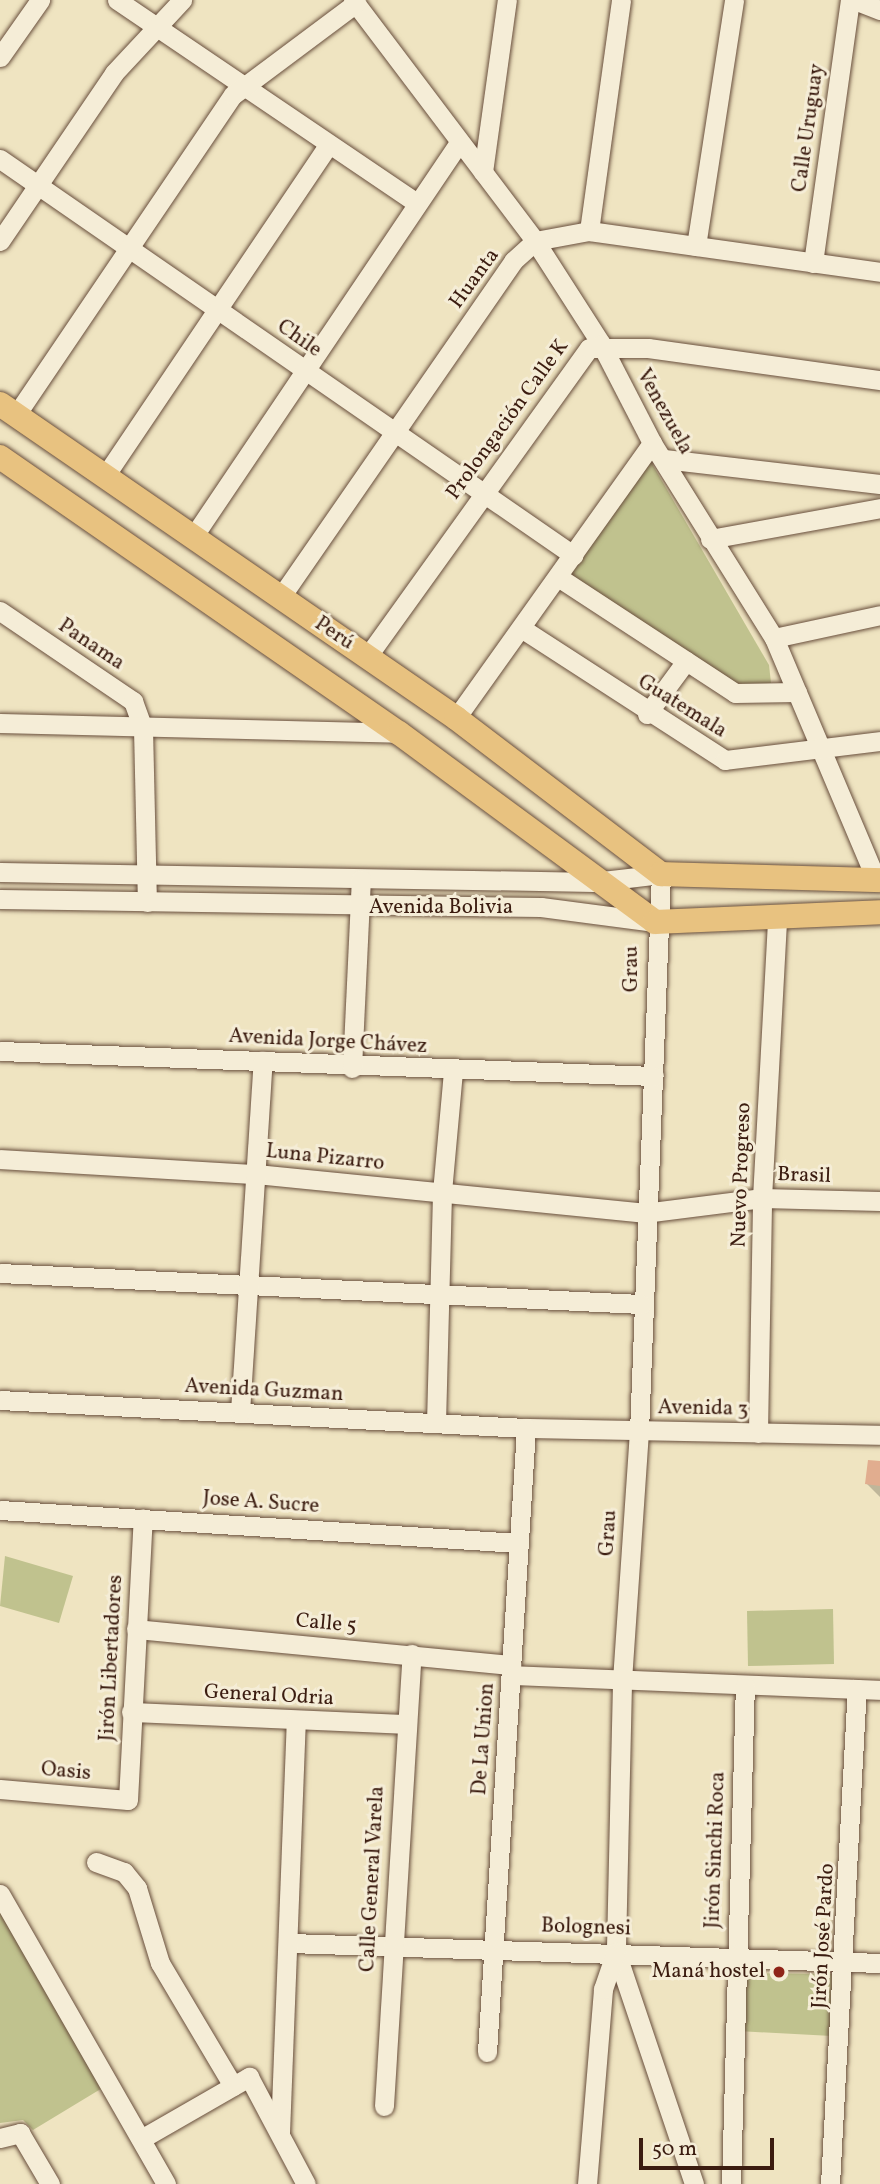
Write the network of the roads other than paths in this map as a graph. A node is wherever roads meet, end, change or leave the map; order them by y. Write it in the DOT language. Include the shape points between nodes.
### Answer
graph roads {
  1 [pos="40,0"];
  2 [pos="117,0"];
  3 [pos="182,0"];
  4 [pos="507,0"];
  5 [pos="621,0"];
  6 [pos="734,0"];
  7 [pos="852,0"];
  8 [pos="355,2"];
  9 [pos="880,9"];
  10 [pos="154,24"];
  11 [pos="6,35"];
  12 [pos="0,57"];
  13 [pos="242,86"];
  14 [pos="460,142"];
  15 [pos="329,144"];
  16 [pos="0,159"];
  17 [pos="483,172"];
  18 [pos="37,185"];
  19 [pos="415,202"];
  20 [pos="589,231"];
  21 [pos="0,241"];
  22 [pos="535,242"];
  23 [pos="696,246"];
  24 [pos="127,248"];
  25 [pos="813,263"];
  26 [pos="880,272"];
  27 [pos="217,310"];
  28 [pos="601,344"];
  29 [pos="306,371"];
  30 [pos="880,380"];
  31 [pos="8,409"];
  32 [pos="396,434"];
  33 [pos="652,443"];
  34 [pos="0,457"];
  35 [pos="664,459"];
  36 [pos="105,476"];
  37 [pos="880,484"];
  38 [pos="482,492"];
  39 [pos="880,508"];
  40 [pos="194,537"];
  41 [pos="710,538"];
  42 [pos="573,555"];
  43 [pos="558,577"];
  44 [pos="280,598"];
  45 [pos="0,611"];
  46 [pos="880,615"];
  47 [pos="521,628"];
  48 [pos="774,638"];
  49 [pos="367,657"];
  50 [pos="686,661"];
  51 [pos="797,692"];
  52 [pos="647,714"];
  53 [pos="456,718"];
  54 [pos="0,723"];
  55 [pos="143,728"];
  56 [pos="399,733"];
  57 [pos="880,741"];
  58 [pos="824,750"];
  59 [pos="0,872"];
  60 [pos="147,874"];
  61 [pos="661,874"];
  62 [pos="361,879"];
  63 [pos="878,880"];
  64 [pos="594,882"];
  65 [pos="0,899"];
  66 [pos="147,902"];
  67 [pos="360,908"];
  68 [pos="880,912"];
  69 [pos="778,920"];
  70 [pos="655,922"];
  71 [pos="0,1051"];
  72 [pos="263,1061"];
  73 [pos="352,1068"];
  74 [pos="453,1070"];
  75 [pos="654,1076"];
  76 [pos="0,1159"];
  77 [pos="256,1174"];
  78 [pos="442,1192"];
  79 [pos="762,1198"];
  80 [pos="880,1201"];
  81 [pos="644,1213"];
  82 [pos="0,1273"];
  83 [pos="248,1286"];
  84 [pos="443,1295"];
  85 [pos="641,1304"];
  86 [pos="0,1400"];
  87 [pos="240,1412"];
  88 [pos="436,1423"];
  89 [pos="526,1429"];
  90 [pos="639,1431"];
  91 [pos="758,1433"];
  92 [pos="880,1436"];
  93 [pos="0,1510"];
  94 [pos="143,1518"];
  95 [pos="519,1543"];
  96 [pos="136,1629"];
  97 [pos="412,1654"];
  98 [pos="511,1670"];
  99 [pos="621,1684"];
  100 [pos="745,1686"];
  101 [pos="857,1689"];
  102 [pos="880,1690"];
  103 [pos="131,1712"];
  104 [pos="296,1720"];
  105 [pos="405,1724"];
  106 [pos="0,1789"];
  107 [pos="128,1800"];
  108 [pos="96,1862"];
  109 [pos="0,1894"];
  110 [pos="290,1943"];
  111 [pos="392,1943"];
  112 [pos="493,1949"];
  113 [pos="616,1952"];
  114 [pos="735,1956"];
  115 [pos="846,1961"];
  116 [pos="880,1963"];
  117 [pos="487,2052"];
  118 [pos="233,2086"];
  119 [pos="384,2106"];
  120 [pos="280,2133"];
  121 [pos="0,2138"];
  122 [pos="141,2140"];
  123 [pos="50,2184"];
  124 [pos="166,2184"];
  125 [pos="306,2184"];
  126 [pos="587,2184"];
  127 [pos="694,2184"];
  128 [pos="730,2184"];
  129 [pos="830,2184"];
  1 -- 11 [label="street"];
  2 -- 10 [label="street"];
  3 -- 10 [label="street"];
  4 -- 17 [label="street"];
  5 -- 20 [label="street"];
  6 -- 23 [label="street"];
  7 -- 9 [label="street"];
  7 -- 25 [label="street, Calle Uruguay"];
  8 -- 13 [label="street"];
  8 -- 14 [label="street, Venezuela"];
  10 -- 13 [label="street"];
  10 -- 18 [label="street"];
  11 -- 12 [label="street"];
  13 -- 15 [label="street"];
  13 -- 24 [label="street"];
  14 -- 17 [label="street, Venezuela"];
  14 -- 19 [label="street"];
  15 -- 19 [label="street"];
  15 -- 27 [label="street"];
  16 -- 18 [label="street, Chile"];
  17 -- 22 [label="street, Venezuela"];
  18 -- 21 [label="street"];
  18 -- 24 [label="street, Chile"];
  19 -- 29 [label="street"];
  20 -- 22 [label="street"];
  20 -- 23 [label="street"];
  22 -- 28 [label="street, Venezuela"];
  22 -- 32 [label="street, Huanta" via="513,261"];
  23 -- 25 [label="street"];
  24 -- 27 [label="street, Chile"];
  24 -- 31 [label="street"];
  25 -- 26 [label="street"];
  27 -- 29 [label="street, Chile"];
  27 -- 36 [label="street"];
  28 -- 30 [label="street, Prolongación Calle K"];
  28 -- 33 [label="street, Venezuela"];
  28 -- 38 [label="street, Prolongación Calle K" via="582,353"];
  29 -- 32 [label="street, Chile"];
  29 -- 40 [label="street"];
  31 -- 36 [label="main road, Perú"];
  32 -- 38 [label="street, Chile"];
  32 -- 44 [label="street, Huanta"];
  33 -- 35 [label="street, Venezuela"];
  33 -- 42 [label="street"];
  34 -- 56 [label="main road"];
  35 -- 37 [label="street"];
  35 -- 41 [label="street, Venezuela"];
  36 -- 40 [label="main road, Perú"];
  38 -- 42 [label="street, Chile"];
  38 -- 49 [label="street, Prolongación Calle K"];
  39 -- 41 [label="street"];
  40 -- 44 [label="main road, Perú"];
  41 -- 48 [label="street, Venezuela"];
  42 -- 43 [label="street"];
  43 -- 47 [label="street"];
  43 -- 50 [label="street"];
  44 -- 49 [label="main road, Perú"];
  45 -- 55 [label="street, Panama" via="133,701"];
  46 -- 48 [label="street"];
  47 -- 52 [label="street, Guatemala"];
  47 -- 53 [label="street"];
  48 -- 51 [label="street, Venezuela"];
  49 -- 53 [label="main road, Perú"];
  50 -- 51 [label="street" via="742,695"];
  50 -- 52 [label="street"];
  51 -- 58 [label="street, Venezuela"];
  52 -- 58 [label="street, Guatemala" via="725,760"];
  53 -- 61 [label="main road, Perú"];
  54 -- 55 [label="street"];
  55 -- 56 [label="street"];
  55 -- 60 [label="street"];
  56 -- 64 [label="main road"];
  57 -- 58 [label="street, Guatemala"];
  58 -- 63 [label="street, Venezuela"];
  59 -- 60 [label="street, Avenida Bolivia"];
  60 -- 62 [label="street, Avenida Bolivia"];
  60 -- 66 [label="street"];
  61 -- 63 [label="main road, Avenida Bolivia"];
  61 -- 64 [label="street, Avenida Bolivia"];
  61 -- 70 [label="street, Grau"];
  62 -- 64 [label="street, Avenida Bolivia"];
  62 -- 67 [label="street"];
  64 -- 70 [label="main road"];
  65 -- 66 [label="street, Avenida Bolivia"];
  66 -- 67 [label="street, Avenida Bolivia"];
  67 -- 70 [label="street, Avenida Bolivia" via="541,907"];
  67 -- 73 [label="street"];
  68 -- 69 [label="main road, Avenida Bolivia"];
  69 -- 70 [label="main road, Avenida Bolivia"];
  69 -- 79 [label="street, Nuevo Progreso"];
  70 -- 75 [label="street, Grau"];
  71 -- 72 [label="street, Avenida Jorge Chávez"];
  72 -- 73 [label="street, Avenida Jorge Chávez"];
  72 -- 77 [label="street"];
  73 -- 74 [label="street, Avenida Jorge Chávez"];
  74 -- 75 [label="street, Avenida Jorge Chávez"];
  74 -- 78 [label="street"];
  75 -- 81 [label="street, Grau"];
  76 -- 77 [label="street, Luna Pizarro"];
  77 -- 78 [label="street, Luna Pizarro"];
  77 -- 83 [label="street"];
  78 -- 81 [label="street, Luna Pizarro"];
  78 -- 84 [label="street"];
  79 -- 80 [label="street, Brasil"];
  79 -- 81 [label="street, Brasil"];
  79 -- 91 [label="street, Nuevo Progreso"];
  81 -- 85 [label="street, Grau"];
  82 -- 83 [label="street"];
  83 -- 84 [label="street"];
  83 -- 87 [label="street"];
  84 -- 85 [label="street"];
  84 -- 88 [label="street"];
  85 -- 90 [label="street, Grau"];
  86 -- 87 [label="street, Avenida Guzman"];
  87 -- 88 [label="street, Avenida Guzman"];
  88 -- 89 [label="street, Avenida Guzman"];
  89 -- 90 [label="street, Avenida 3"];
  89 -- 95 [label="street, De La Union"];
  90 -- 91 [label="street, Avenida 3"];
  90 -- 99 [label="street, Grau"];
  91 -- 92 [label="street, Avenida 3"];
  93 -- 94 [label="street, Jose A. Sucre"];
  94 -- 95 [label="street, Jose A. Sucre"];
  94 -- 96 [label="street, Jirón Libertadores"];
  95 -- 98 [label="street, De La Union"];
  96 -- 97 [label="street, Calle 5"];
  96 -- 103 [label="street, Jirón Libertadores"];
  97 -- 98 [label="street, Calle 5"];
  97 -- 105 [label="street, Calle General Varela"];
  98 -- 99 [label="street, Calle 5"];
  98 -- 112 [label="street, De La Union"];
  99 -- 100 [label="street, Calle 5"];
  99 -- 113 [label="street, Grau"];
  100 -- 101 [label="street, Calle 5"];
  100 -- 114 [label="street, Jirón Sinchi Roca"];
  101 -- 102 [label="street, Calle 5"];
  101 -- 115 [label="street, Jirón José Pardo"];
  103 -- 104 [label="street, General Odria"];
  103 -- 107 [label="street, Jirón Libertadores"];
  104 -- 105 [label="street, General Odria"];
  104 -- 110 [label="street"];
  105 -- 111 [label="street, Calle General Varela"];
  106 -- 107 [label="street, Oasis"];
  108 -- 118 [label="street" via="124,1872 137,1888 160,1963"];
  109 -- 122 [label="street"];
  110 -- 111 [label="street, Bolognesi"];
  110 -- 120 [label="street"];
  111 -- 112 [label="street, Bolognesi"];
  111 -- 119 [label="street, Calle General Varela"];
  112 -- 113 [label="street, Bolognesi"];
  112 -- 117 [label="street, De La Union"];
  113 -- 114 [label="street, Bolognesi"];
  113 -- 126 [label="street" via="603,1989"];
  113 -- 127 [label="street, Grau"];
  114 -- 115 [label="street, Bolognesi"];
  114 -- 128 [label="street, Jirón Sinchi Roca"];
  115 -- 116 [label="street, Bolognesi"];
  115 -- 129 [label="street, Jirón José Pardo"];
  118 -- 120 [label="street" via="248,2077"];
  118 -- 122 [label="street"];
  120 -- 125 [label="street"];
  121 -- 123 [label="street" via="20,2133"];
  122 -- 124 [label="street"];
}
